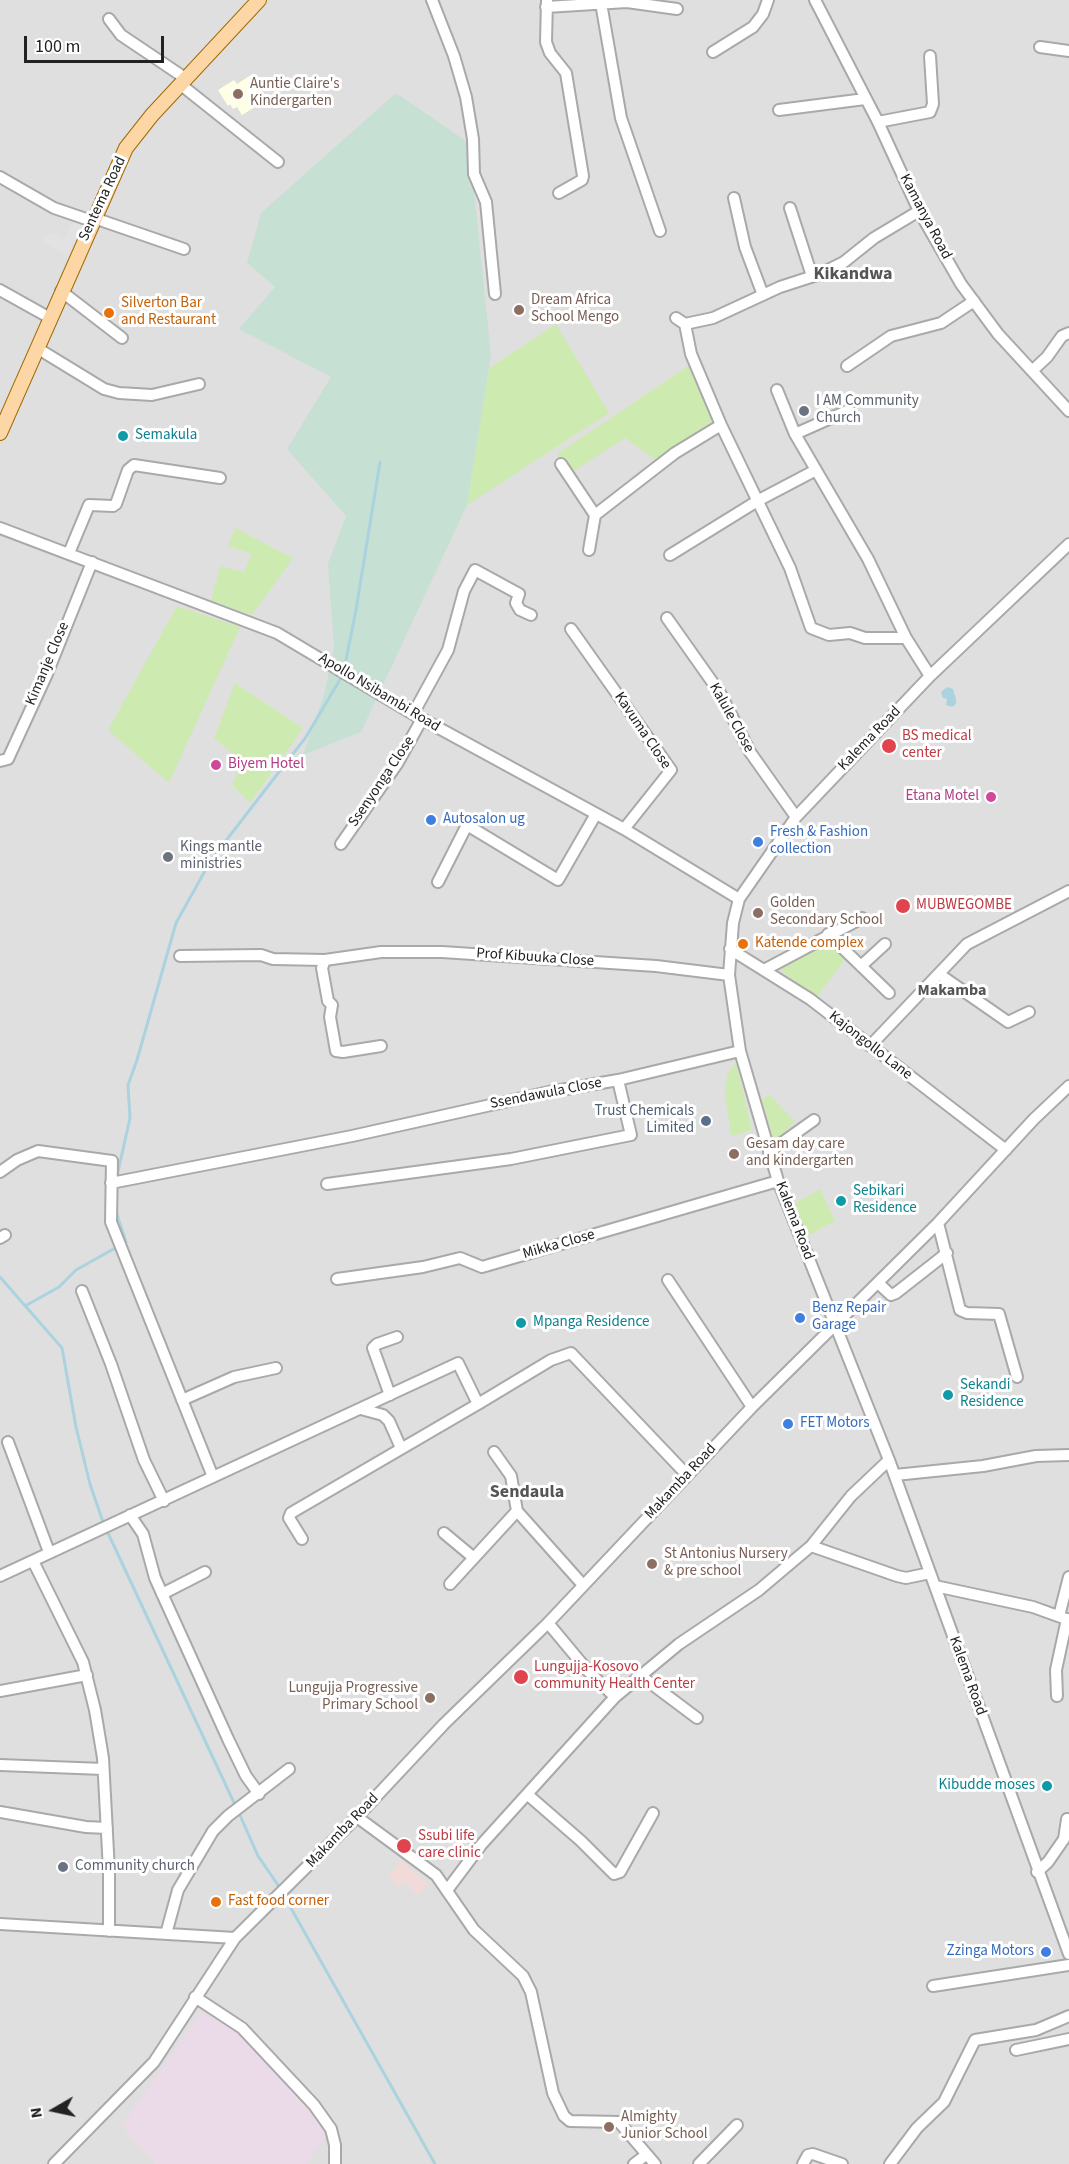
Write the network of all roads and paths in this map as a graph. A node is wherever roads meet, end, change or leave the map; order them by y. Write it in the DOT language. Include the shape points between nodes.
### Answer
graph roads {
  1 [pos="259,0"];
  2 [pos="432,0"];
  3 [pos="768,0"];
  4 [pos="815,0"];
  5 [pos="601,3"];
  6 [pos="546,4"];
  7 [pos="677,9"];
  8 [pos="109,19"];
  9 [pos="1040,47"];
  10 [pos="1069,51"];
  11 [pos="713,52"];
  12 [pos="930,56"];
  13 [pos="182,81"];
  14 [pos="865,99"];
  15 [pos="779,110"];
  16 [pos="878,122"];
  17 [pos="278,162"];
  18 [pos="0,177"];
  19 [pos="559,193"];
  20 [pos="734,198"];
  21 [pos="790,208"];
  22 [pos="919,211"];
  23 [pos="93,219"];
  24 [pos="660,231"];
  25 [pos="184,249"];
  26 [pos="812,276"];
  27 [pos="0,291"];
  28 [pos="61,291"];
  29 [pos="495,294"];
  30 [pos="763,295"];
  31 [pos="974,301"];
  32 [pos="50,318"];
  33 [pos="1069,333"];
  34 [pos="122,338"];
  35 [pos="37,348"];
  36 [pos="847,366"];
  37 [pos="1032,371"];
  38 [pos="199,384"];
  39 [pos="777,390"];
  40 [pos="849,410"];
  41 [pos="1069,411"];
  42 [pos="721,425"];
  43 [pos="0,433"];
  44 [pos="795,434"];
  45 [pos="561,464"];
  46 [pos="816,470"];
  47 [pos="220,478"];
  48 [pos="759,500"];
  49 [pos="596,515"];
  50 [pos="0,528"];
  51 [pos="589,550"];
  52 [pos="1067,551"];
  53 [pos="69,553"];
  54 [pos="670,555"];
  55 [pos="92,562"];
  56 [pos="531,615"];
  57 [pos="667,618"];
  58 [pos="571,629"];
  59 [pos="906,638"];
  60 [pos="930,676"];
  61 [pos="418,717"];
  62 [pos="0,761"];
  63 [pos="596,814"];
  64 [pos="796,817"];
  65 [pos="624,829"];
  66 [pos="342,844"];
  67 [pos="438,882"];
  68 [pos="1069,891"];
  69 [pos="739,899"];
  70 [pos="862,918"];
  71 [pos="828,934"];
  72 [pos="885,944"];
  73 [pos="730,949"];
  74 [pos="180,956"];
  75 [pos="325,960"];
  76 [pos="861,966"];
  77 [pos="764,970"];
  78 [pos="939,974"];
  79 [pos="729,975"];
  80 [pos="889,993"];
  81 [pos="1029,1012"];
  82 [pos="381,1046"];
  83 [pos="870,1046"];
  84 [pos="740,1051"];
  85 [pos="618,1080"];
  86 [pos="1069,1086"];
  87 [pos="814,1120"];
  88 [pos="1006,1150"];
  89 [pos="769,1152"];
  90 [pos="0,1172"];
  91 [pos="778,1181"];
  92 [pos="116,1182"];
  93 [pos="327,1184"];
  94 [pos="938,1223"];
  95 [pos="947,1253"];
  96 [pos="337,1279"];
  97 [pos="669,1280"];
  98 [pos="878,1283"];
  99 [pos="82,1291"];
  100 [pos="836,1325"];
  101 [pos="397,1337"];
  102 [pos="276,1368"];
  103 [pos="1017,1377"];
  104 [pos="390,1395"];
  105 [pos="182,1400"];
  106 [pos="478,1404"];
  107 [pos="752,1407"];
  108 [pos="361,1409"];
  109 [pos="8,1442"];
  110 [pos="401,1448"];
  111 [pos="494,1452"];
  112 [pos="1069,1455"];
  113 [pos="889,1460"];
  114 [pos="687,1475"];
  115 [pos="895,1475"];
  116 [pos="213,1477"];
  117 [pos="164,1501"];
  118 [pos="517,1511"];
  119 [pos="130,1515"];
  120 [pos="444,1533"];
  121 [pos="302,1539"];
  122 [pos="811,1546"];
  123 [pos="49,1552"];
  124 [pos="474,1558"];
  125 [pos="33,1561"];
  126 [pos="206,1572"];
  127 [pos="930,1573"];
  128 [pos="0,1576"];
  129 [pos="1069,1577"];
  130 [pos="450,1584"];
  131 [pos="583,1585"];
  132 [pos="935,1586"];
  133 [pos="162,1594"];
  134 [pos="1065,1618"];
  135 [pos="548,1623"];
  136 [pos="87,1675"];
  137 [pos="641,1676"];
  138 [pos="0,1690"];
  139 [pos="1057,1696"];
  140 [pos="615,1697"];
  141 [pos="697,1718"];
  142 [pos="0,1765"];
  143 [pos="103,1769"];
  144 [pos="289,1769"];
  145 [pos="259,1794"];
  146 [pos="528,1795"];
  147 [pos="0,1812"];
  148 [pos="653,1813"];
  149 [pos="357,1817"];
  150 [pos="1067,1819"];
  151 [pos="107,1827"];
  152 [pos="1037,1872"];
  153 [pos="448,1889"];
  154 [pos="0,1923"];
  155 [pos="109,1931"];
  156 [pos="166,1934"];
  157 [pos="235,1938"];
  158 [pos="1069,1954"];
  159 [pos="1069,1965"];
  160 [pos="933,1986"];
  161 [pos="195,1997"];
  162 [pos="1069,2016"];
  163 [pos="1069,2039"];
  164 [pos="1016,2050"];
  165 [pos="736,2125"];
  166 [pos="646,2155"];
  167 [pos="59,2163"];
  168 [pos="335,2164"];
  169 [pos="634,2164"];
  170 [pos="655,2164"];
  171 [pos="699,2164"];
  172 [pos="803,2164"];
  173 [pos="842,2164"];
  174 [pos="890,2164"];
  1 -- 13 [label="main road, Sentema Road"];
  2 -- 29 [label="street" via="466,97 474,174 486,202"];
  3 -- 11 [label="street" via="753,27"];
  4 -- 14 [label="street, Kamanya Road"];
  5 -- 6 [label="street"];
  5 -- 7 [label="street" via="627,2"];
  5 -- 24 [label="street" via="621,118"];
  6 -- 19 [label="street" via="548,48 566,73 583,168 582,180"];
  8 -- 13 [label="street" via="121,35"];
  9 -- 10 [label="street"];
  12 -- 16 [label="street" via="930,112"];
  13 -- 17 [label="street"];
  13 -- 23 [label="main road, Sentema Road" via="126,148"];
  14 -- 15 [label="street"];
  14 -- 16 [label="street, Kamanya Road"];
  16 -- 22 [label="street, Kamanya Road"];
  18 -- 23 [label="street" via="54,208"];
  20 -- 30 [label="street" via="745,247"];
  21 -- 26 [label="street"];
  22 -- 26 [label="street" via="874,237 844,262"];
  22 -- 31 [label="street, Kamanya Road"];
  23 -- 25 [label="street"];
  23 -- 28 [label="main road, Sentema Road"];
  26 -- 30 [label="street"];
  27 -- 32 [label="street"];
  28 -- 32 [label="main road, Sentema Road"];
  28 -- 34 [label="street"];
  30 -- 42 [label="street" via="713,318 681,321"];
  31 -- 36 [label="street" via="940,323 891,336"];
  31 -- 37 [label="street, Kamanya Road"];
  32 -- 35 [label="main road, Sentema Road"];
  33 -- 37 [label="street"];
  35 -- 38 [label="street" via="104,389 119,393 152,395"];
  35 -- 43 [label="main road, Sentema Road"];
  37 -- 41 [label="street, Kamanya Road"];
  39 -- 44 [label="street"];
  40 -- 44 [label="street"];
  42 -- 48 [label="street"];
  42 -- 49 [label="street" via="675,453"];
  44 -- 46 [label="street"];
  45 -- 49 [label="street"];
  46 -- 48 [label="street"];
  46 -- 59 [label="street" via="868,559"];
  47 -- 53 [label="street" via="134,465 128,470 116,504 89,505"];
  48 -- 54 [label="street"];
  48 -- 59 [label="street" via="790,568 811,628 829,635"];
  49 -- 51 [label="street"];
  50 -- 53 [label="street, Apollo Nsibambi Road"];
  52 -- 60 [label="street, Kalema Road"];
  53 -- 55 [label="street, Apollo Nsibambi Road"];
  55 -- 61 [label="street, Apollo Nsibambi Road" via="277,633"];
  55 -- 62 [label="street, Kimanje Close" via="8,759"];
  56 -- 61 [label="street, Ssenyonga Close" via="516,603 519,594 475,570 464,591 448,650"];
  57 -- 64 [label="street, Kalule Close" via="720,693 750,752"];
  58 -- 65 [label="street, Kavuma Close" via="671,768 670,775"];
  59 -- 60 [label="street"];
  60 -- 64 [label="street, Kalema Road"];
  61 -- 63 [label="street, Apollo Nsibambi Road"];
  61 -- 66 [label="street, Ssenyonga Close" via="396,764"];
  63 -- 65 [label="street, Apollo Nsibambi Road"];
  63 -- 67 [label="street" via="558,880 467,825"];
  64 -- 69 [label="street, Kalema Road"];
  65 -- 69 [label="street, Apollo Nsibambi Road"];
  68 -- 78 [label="street" via="967,944"];
  69 -- 73 [label="street, Kalema Road"];
  70 -- 71 [label="street"];
  71 -- 76 [label="street"];
  71 -- 77 [label="street"];
  72 -- 76 [label="street"];
  73 -- 77 [label="street, Kajongollo Lane"];
  73 -- 79 [label="street, Kalema Road"];
  74 -- 75 [label="street, Prof Kibuuka Close" via="261,955"];
  75 -- 79 [label="street, Prof Kibuuka Close" via="381,952 442,952 656,966"];
  75 -- 82 [label="street" via="322,968 332,1005 330,1017 336,1051"];
  76 -- 80 [label="street"];
  77 -- 83 [label="street, Kajongollo Lane" via="810,999"];
  78 -- 81 [label="street" via="1008,1022"];
  78 -- 83 [label="street"];
  79 -- 84 [label="street, Kalema Road"];
  83 -- 88 [label="street, Kajongollo Lane"];
  84 -- 85 [label="street, Ssendawula Close"];
  84 -- 89 [label="street, Kalema Road"];
  85 -- 92 [label="street, Ssendawula Close"];
  85 -- 93 [label="street" via="631,1135 511,1159"];
  86 -- 88 [label="street, Makamba Road"];
  87 -- 89 [label="street"];
  88 -- 94 [label="street, Makamba Road"];
  89 -- 91 [label="street, Kalema Road"];
  90 -- 92 [label="street" via="38,1151 112,1161"];
  91 -- 96 [label="street, Mikka Close" via="482,1267 460,1258"];
  91 -- 100 [label="street, Kalema Road"];
  92 -- 105 [label="street" via="111,1222"];
  94 -- 95 [label="street"];
  94 -- 98 [label="street, Makamba Road"];
  95 -- 98 [label="street" via="896,1293 891,1295"];
  95 -- 103 [label="street" via="962,1312 996,1312 1000,1316"];
  97 -- 107 [label="street"];
  98 -- 100 [label="street, Makamba Road"];
  99 -- 117 [label="street" via="144,1460"];
  100 -- 107 [label="street, Makamba Road"];
  100 -- 113 [label="street, Kalema Road"];
  101 -- 104 [label="street" via="373,1348"];
  102 -- 105 [label="street" via="234,1377"];
  104 -- 106 [label="street" via="458,1363"];
  104 -- 108 [label="street"];
  105 -- 116 [label="street"];
  106 -- 110 [label="street"];
  106 -- 114 [label="street" via="551,1360 572,1353"];
  107 -- 114 [label="street, Makamba Road"];
  108 -- 110 [label="street" via="383,1414"];
  108 -- 116 [label="street"];
  109 -- 123 [label="street"];
  110 -- 121 [label="street" via="289,1515"];
  111 -- 118 [label="street" via="511,1476"];
  112 -- 115 [label="street"];
  113 -- 115 [label="street, Kalema Road"];
  113 -- 122 [label="street" via="851,1496"];
  114 -- 131 [label="street, Makamba Road"];
  115 -- 127 [label="street, Kalema Road"];
  116 -- 117 [label="street"];
  117 -- 119 [label="street"];
  118 -- 124 [label="street"];
  118 -- 131 [label="street"];
  119 -- 123 [label="street"];
  119 -- 133 [label="street" via="143,1534"];
  120 -- 124 [label="street"];
  122 -- 127 [label="street" via="897,1576"];
  122 -- 137 [label="street" via="759,1590 679,1644"];
  123 -- 125 [label="street"];
  124 -- 130 [label="street"];
  125 -- 128 [label="street"];
  125 -- 136 [label="street" via="74,1640"];
  126 -- 133 [label="street"];
  127 -- 132 [label="street, Kalema Road"];
  129 -- 134 [label="street"];
  131 -- 135 [label="street, Makamba Road"];
  132 -- 134 [label="street" via="1001,1598"];
  132 -- 152 [label="street, Kalema Road"];
  133 -- 145 [label="street" via="228,1739"];
  134 -- 139 [label="street" via="1056,1670"];
  135 -- 140 [label="street"];
  135 -- 149 [label="street, Makamba Road" via="444,1724"];
  136 -- 138 [label="street"];
  136 -- 143 [label="street"];
  137 -- 140 [label="street"];
  137 -- 141 [label="street"];
  140 -- 146 [label="street"];
  142 -- 143 [label="street"];
  143 -- 151 [label="street"];
  144 -- 145 [label="street"];
  145 -- 156 [label="street" via="228,1816 203,1846 178,1890"];
  146 -- 148 [label="street" via="614,1875 620,1872"];
  146 -- 153 [label="street"];
  147 -- 151 [label="street"];
  149 -- 153 [label="street" via="436,1875"];
  149 -- 157 [label="street, Makamba Road"];
  150 -- 152 [label="street" via="1064,1839"];
  151 -- 155 [label="street"];
  152 -- 158 [label="street, Kalema Road"];
  153 -- 166 [label="street" via="474,1930 528,1984 559,2110 570,2121 619,2122"];
  154 -- 155 [label="street"];
  155 -- 156 [label="street"];
  156 -- 157 [label="street"];
  157 -- 161 [label="street, Makamba Road"];
  159 -- 160 [label="street"];
  161 -- 167 [label="street, Makamba Road" via="154,2062"];
  161 -- 168 [label="street" via="242,2028 314,2104 331,2129"];
  162 -- 174 [label="street" via="1036,2030 975,2040 944,2102 917,2128"];
  163 -- 164 [label="street"];
  165 -- 171 [label="street"];
  166 -- 169 [label="street"];
  166 -- 170 [label="street"];
  172 -- 173 [label="street" via="813,2154"];
}
